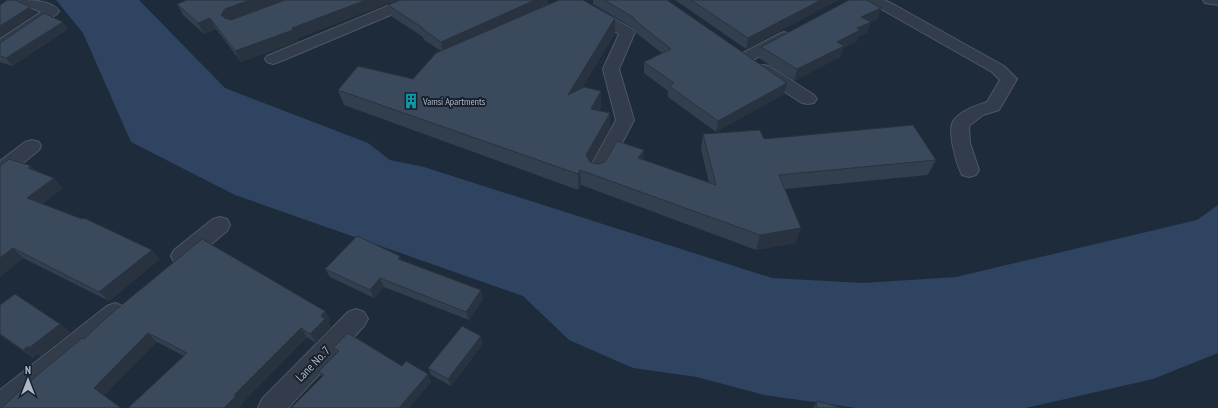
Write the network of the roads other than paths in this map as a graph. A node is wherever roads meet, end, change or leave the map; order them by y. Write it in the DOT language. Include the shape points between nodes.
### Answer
graph roads {
  1 [pos="25,0"];
  2 [pos="414,0"];
  3 [pos="1210,0"];
  4 [pos="884,2"];
  5 [pos="1218,2"];
  6 [pos="580,5"];
  7 [pos="794,31"];
  8 [pos="0,46"];
  9 [pos="273,59"];
  10 [pos="808,99"];
  11 [pos="32,146"];
  12 [pos="969,170"];
  13 [pos="0,171"];
  14 [pos="598,171"];
  15 [pos="220,225"];
  16 [pos="165,271"];
  17 [pos="128,301"];
  18 [pos="356,319"];
  19 [pos="0,406"];
  20 [pos="271,408"];
  1 -- 8 [label="street" via="52,11"];
  2 -- 9 [label="street"];
  3 -- 5 [label="street"];
  4 -- 12 [label="street" via="998,69 1009,79 993,106 976,111 960,124 961,143"];
  6 -- 14 [label="street" via="627,32 611,69 625,120"];
  7 -- 10 [label="street" via="739,53"];
  11 -- 13 [label="street"];
  15 -- 16 [label="street"];
  17 -- 19 [label="street"];
  18 -- 20 [label="street, Lane No. 7"];
}
